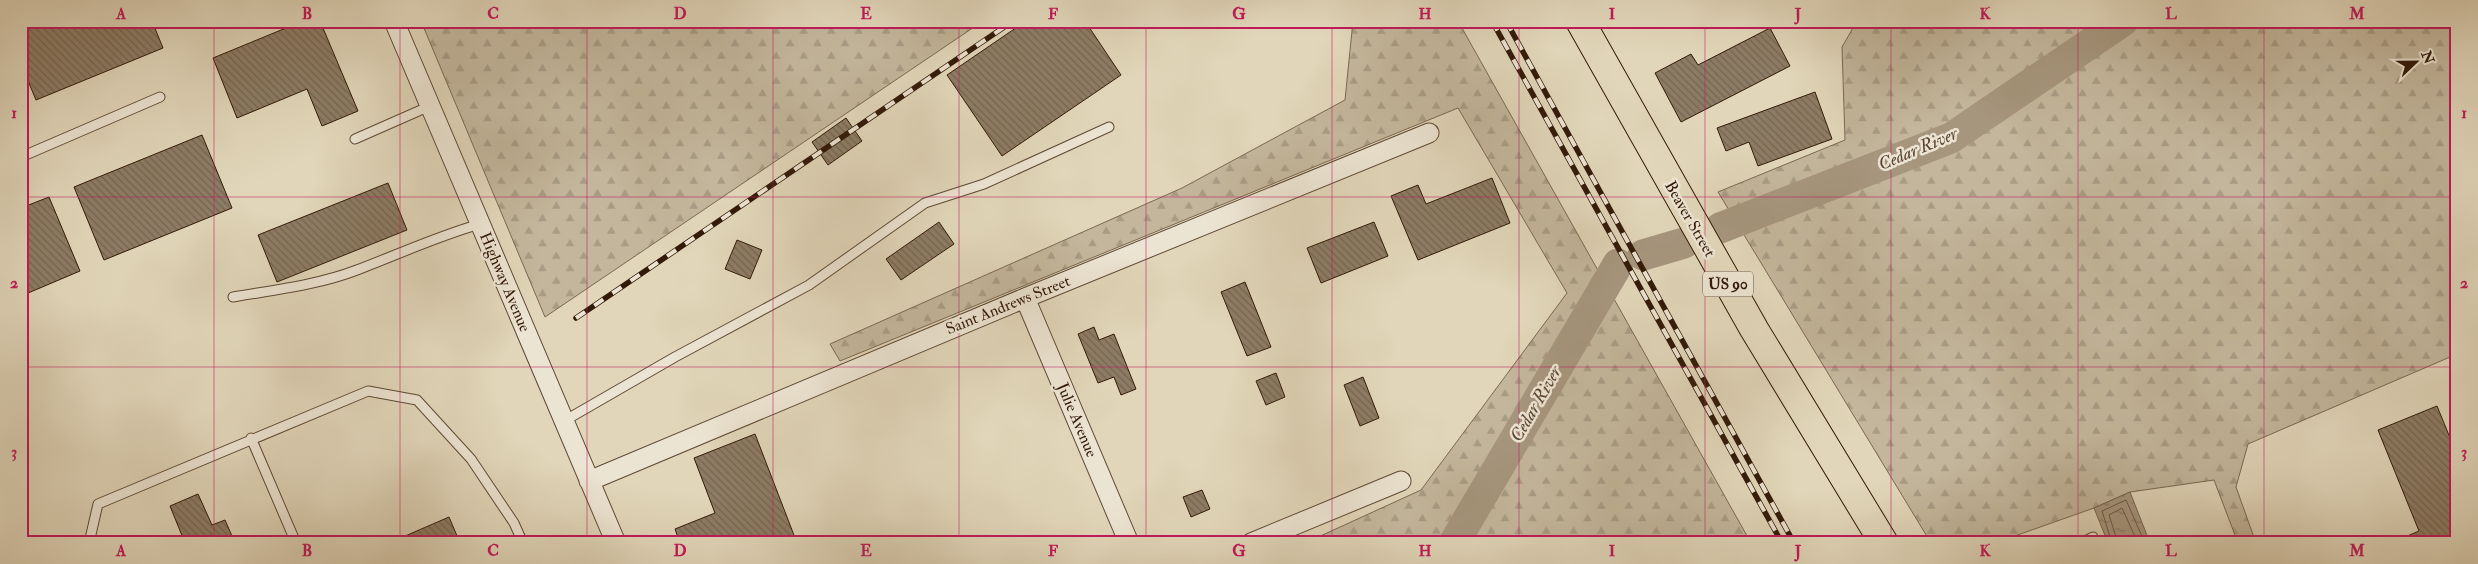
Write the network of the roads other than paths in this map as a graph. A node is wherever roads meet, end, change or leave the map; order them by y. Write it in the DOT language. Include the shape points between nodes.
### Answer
graph roads {
  1 [pos="394,21"];
  2 [pos="1580,21"];
  3 [pos="160,97"];
  4 [pos="430,106"];
  5 [pos="1109,127"];
  6 [pos="1429,133"];
  7 [pos="356,139"];
  8 [pos="21,157"];
  9 [pos="480,224"];
  10 [pos="233,297"];
  11 [pos="1025,298"];
  12 [pos="564,421"];
  13 [pos="251,438"];
  14 [pos="589,481"];
  15 [pos="1401,481"];
  16 [pos="89,543"];
  17 [pos="296,543"];
  18 [pos="522,543"];
  19 [pos="616,543"];
  20 [pos="1129,543"];
  21 [pos="1251,543"];
  22 [pos="1884,543"];
  23 [pos="2081,543"];
  24 [pos="2096,543"];
  1 -- 4 [label="street, Highway Avenue"];
  2 -- 22 [label="main road, Beaver Street / US 90" via="1744,313"];
  3 -- 8 [label="lane"];
  4 -- 7 [label="lane"];
  4 -- 9 [label="street, Highway Avenue"];
  5 -- 12 [label="lane" via="984,184 925,203 808,284"];
  6 -- 11 [label="street, Saint Andrews Street"];
  9 -- 10 [label="lane" via="444,234 356,270 286,288"];
  9 -- 12 [label="street, Highway Avenue"];
  11 -- 14 [label="street, Saint Andrews Street"];
  11 -- 20 [label="street, Julie Avenue"];
  12 -- 14 [label="street, Highway Avenue"];
  13 -- 16 [label="lane" via="98,504"];
  13 -- 17 [label="lane"];
  13 -- 18 [label="lane" via="368,391 418,400 472,459 514,523"];
  14 -- 19 [label="street, Highway Avenue"];
  15 -- 21 [label="street"];
  23 -- 24 [label="lane" via="2093,538"];
}
